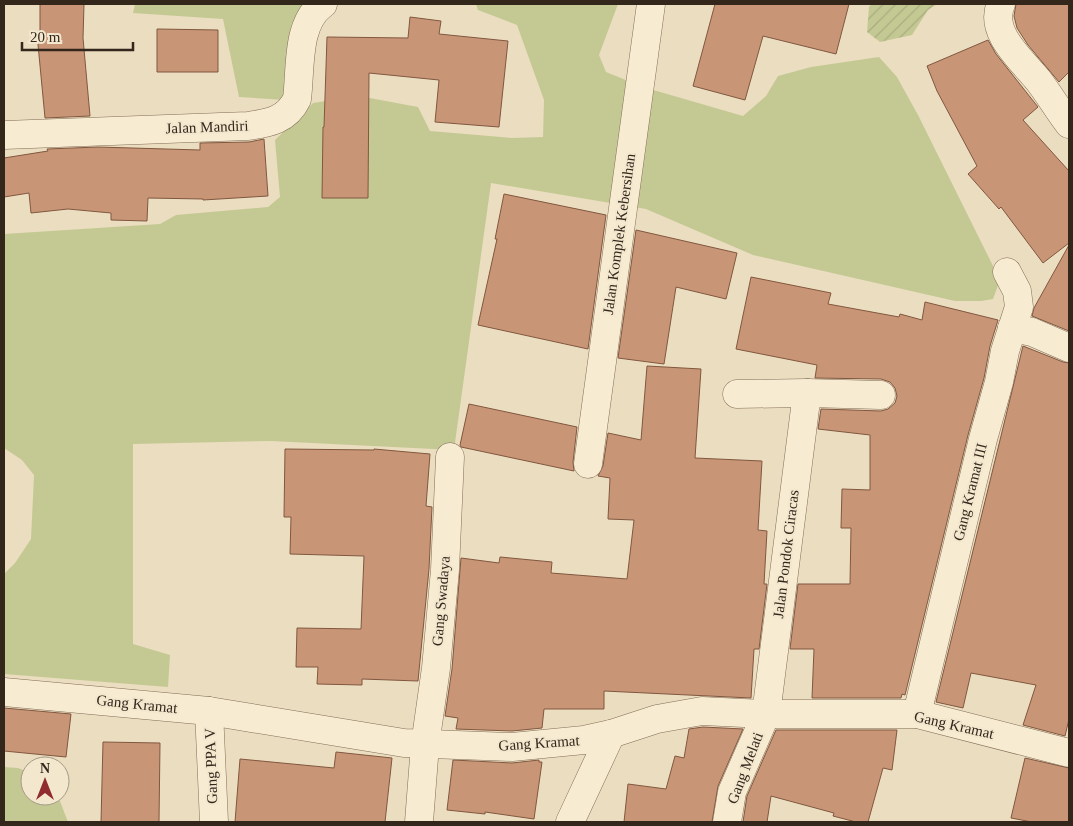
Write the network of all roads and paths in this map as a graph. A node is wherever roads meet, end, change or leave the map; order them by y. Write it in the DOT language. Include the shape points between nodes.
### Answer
graph roads {
  1 [pos="323,4"];
  2 [pos="651,4"];
  3 [pos="1001,4"];
  4 [pos="1069,124"];
  5 [pos="4,135"];
  6 [pos="1007,272"];
  7 [pos="1012,328"];
  8 [pos="1069,348"];
  9 [pos="807,393"];
  10 [pos="737,394"];
  11 [pos="881,394"];
  12 [pos="450,456"];
  13 [pos="588,464"];
  14 [pos="4,692"];
  15 [pos="209,711"];
  16 [pos="766,714"];
  17 [pos="917,714"];
  18 [pos="611,734"];
  19 [pos="425,744"];
  20 [pos="1069,753"];
  21 [pos="214,822"];
  22 [pos="419,822"];
  23 [pos="570,822"];
  24 [pos="727,822"];
  1 -- 5 [label="street, Jalan Mandiri" via="314,11 305,28 297,98 284,116 271,122 248,126"];
  2 -- 13 [label="street, Jalan Komplek Kebersihan"];
  3 -- 4 [label="street" via="998,21 1006,41"];
  6 -- 7 [label="street, Gang Kramat III" via="1017,291 1019,307"];
  7 -- 8 [label="street" via="1032,332"];
  7 -- 17 [label="street, Gang Kramat III"];
  9 -- 10 [label="street"];
  9 -- 11 [label="street"];
  9 -- 16 [label="street, Jalan Pondok Ciracas"];
  12 -- 19 [label="street, Gang Swadaya" via="445,570"];
  14 -- 15 [label="street, Gang Kramat"];
  15 -- 19 [label="street, Gang Kramat" via="378,740"];
  15 -- 21 [label="street, Gang PPA V"];
  16 -- 17 [label="street, Gang Kramat"];
  16 -- 18 [label="street, Gang Kramat" via="686,713"];
  16 -- 24 [label="street, Gang Melati" via="732,792"];
  17 -- 20 [label="street, Gang Kramat"];
  18 -- 19 [label="street, Gang Kramat" via="512,747"];
  18 -- 23 [label="street"];
  19 -- 22 [label="street, Gang Swadaya"];
}
